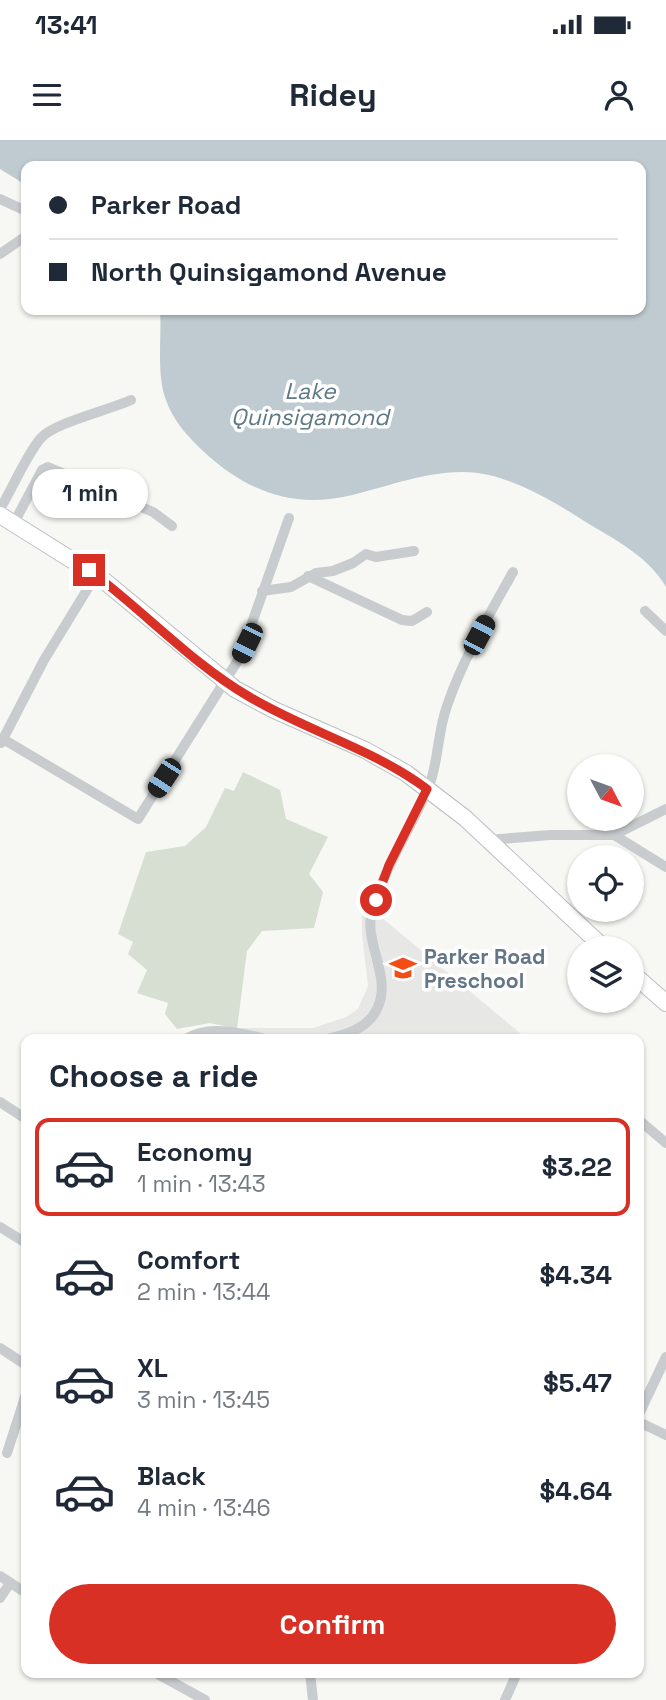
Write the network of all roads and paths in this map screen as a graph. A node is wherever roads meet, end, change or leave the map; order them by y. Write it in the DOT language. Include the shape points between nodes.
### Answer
graph roads {
  1 [pos="0,200"];
  2 [pos="21,206"];
  3 [pos="21,239"];
  4 [pos="0,254"];
  5 [pos="131,400"];
  6 [pos="9,493"];
  7 [pos="26,501"];
  8 [pos="5,515"];
  9 [pos="289,518"];
  10 [pos="172,526"];
  11 [pos="414,551"];
  12 [pos="513,572"];
  13 [pos="96,575"];
  14 [pos="308,576"];
  15 [pos="262,591"];
  16 [pos="645,611"];
  17 [pos="427,612"];
  18 [pos="666,631"];
  19 [pos="225,681"];
  20 [pos="2,742"];
  21 [pos="427,789"];
  22 [pos="666,809"];
  23 [pos="614,835"];
  24 [pos="488,840"];
  25 [pos="666,867"];
  26 [pos="591,936"];
  27 [pos="644,984"];
  28 [pos="666,1003"];
  29 [pos="213,1034"];
  30 [pos="239,1034"];
  31 [pos="340,1034"];
  32 [pos="0,1102"];
  33 [pos="21,1116"];
  34 [pos="644,1123"];
  35 [pos="666,1143"];
  36 [pos="0,1227"];
  37 [pos="21,1240"];
  38 [pos="0,1348"];
  39 [pos="666,1357"];
  40 [pos="21,1362"];
  41 [pos="644,1403"];
  42 [pos="21,1410"];
  43 [pos="644,1424"];
  44 [pos="666,1435"];
  45 [pos="7,1453"];
  46 [pos="5,1579"];
  47 [pos="21,1590"];
  48 [pos="0,1598"];
  49 [pos="165,1678"];
  50 [pos="311,1678"];
  51 [pos="515,1678"];
  52 [pos="205,1700"];
  53 [pos="313,1700"];
  54 [pos="505,1700"];
  1 -- 2 [label="street"];
  3 -- 4 [label="street"];
  5 -- 6 [label="street" via="67,422 41,437"];
  6 -- 7 [label="street"];
  6 -- 8 [label="street"];
  7 -- 8 [label="street"];
  7 -- 10 [label="street" via="48,467 153,512"];
  8 -- 13 [label="main road"];
  9 -- 15 [label="street"];
  11 -- 14 [label="street" via="376,557 366,554 333,571"];
  12 -- 21 [label="street" via="464,662 446,708"];
  13 -- 19 [label="main road"];
  13 -- 20 [label="street" via="44,660"];
  14 -- 15 [label="street" via="291,587"];
  14 -- 17 [label="street" via="402,620 412,621"];
  15 -- 19 [label="street" via="247,643"];
  16 -- 18 [label="street"];
  19 -- 20 [label="street" via="138,819"];
  19 -- 21 [label="main road" via="266,706 380,758"];
  21 -- 24 [label="main road"];
  21 -- 31 [label="street" via="389,865 371,914 370,934 381,977 378,1007 365,1025"];
  22 -- 23 [label="street"];
  23 -- 24 [label="street"];
  23 -- 25 [label="street"];
  24 -- 26 [label="main road"];
  27 -- 28 [label="main road"];
  29 -- 30 [label="street"];
  32 -- 33 [label="street"];
  34 -- 35 [label="street"];
  36 -- 37 [label="street"];
  38 -- 40 [label="street"];
  39 -- 41 [label="street"];
  42 -- 45 [label="street"];
  43 -- 44 [label="street"];
  46 -- 47 [label="street"];
  46 -- 48 [label="street"];
  49 -- 52 [label="street"];
  50 -- 53 [label="street"];
  51 -- 54 [label="street"];
}
